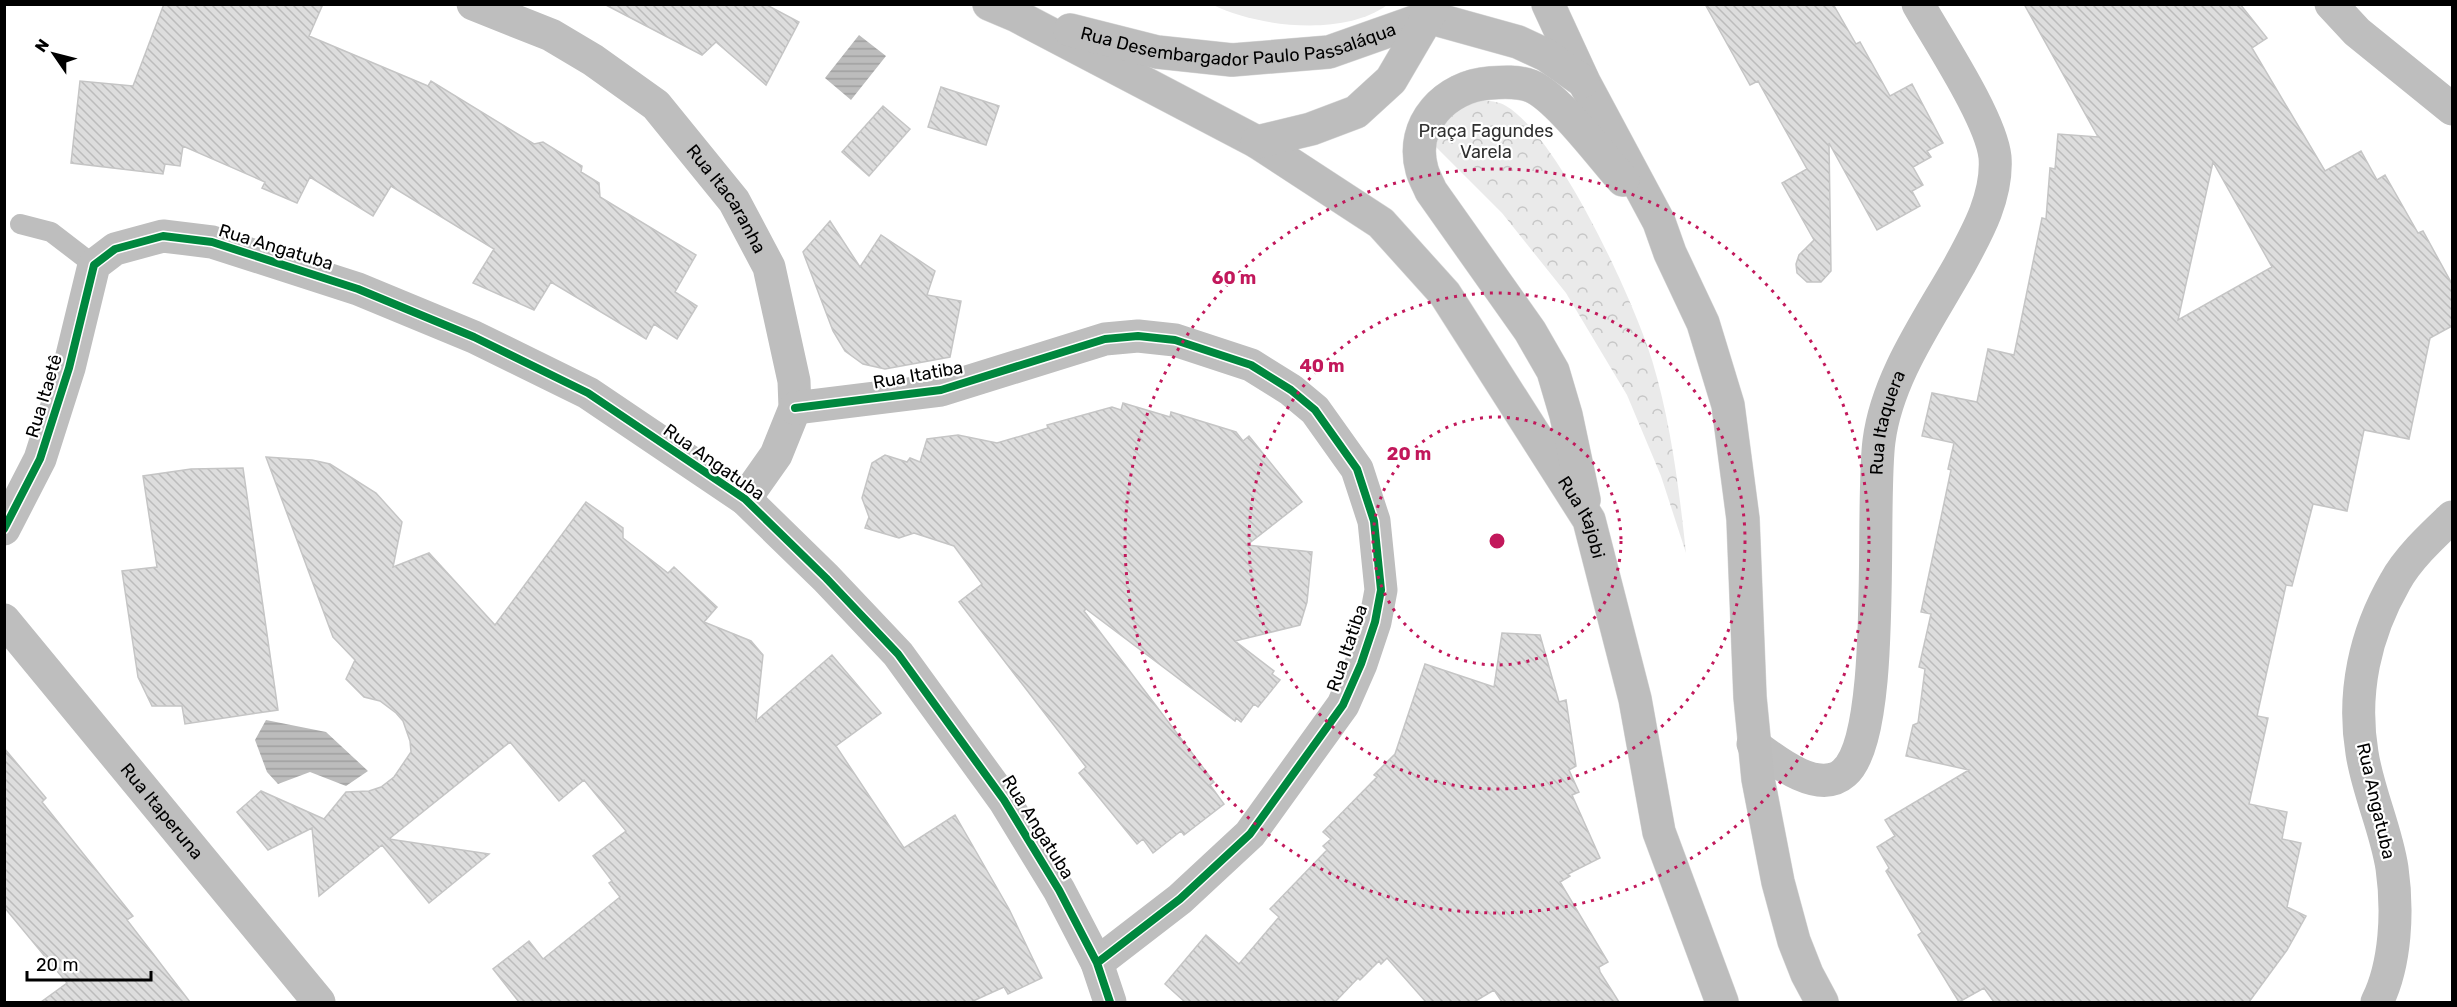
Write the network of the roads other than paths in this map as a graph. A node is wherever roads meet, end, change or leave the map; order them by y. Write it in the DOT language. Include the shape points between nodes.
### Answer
graph roads {
  1 [pos="473,4"];
  2 [pos="1548,4"];
  3 [pos="1918,4"];
  4 [pos="2331,4"];
  5 [pos="1002,10"];
  6 [pos="1432,11"];
  7 [pos="1584,82"];
  8 [pos="2452,109"];
  9 [pos="1257,142"];
  10 [pos="1659,222"];
  11 [pos="20,224"];
  12 [pos="94,265"];
  13 [pos="795,408"];
  14 [pos="746,499"];
  15 [pos="2452,517"];
  16 [pos="1588,520"];
  17 [pos="4,529"];
  18 [pos="4,620"];
  19 [pos="1753,744"];
  20 [pos="1097,963"];
  21 [pos="318,1002"];
  22 [pos="1110,1002"];
  23 [pos="1722,1002"];
  24 [pos="1822,1002"];
  25 [pos="2377,1002"];
  1 -- 13 [label="street, Rua Itacaranha" via="551,34 656,105 734,201 769,267 794,381"];
  2 -- 7 [label="main road"];
  3 -- 19 [label="street, Rua Itaquera" via="1984,123 1995,157 1992,192 1980,228 1894,384 1881,422 1876,462 1874,646 1857,758 1842,775 1824,780 1783,767"];
  4 -- 8 [label="street" via="2357,32"];
  5 -- 6 [label="main road, Rua Desembargador Paulo Passaláqua" via="1157,52 1232,60 1329,52"];
  5 -- 9 [label="main road, Rua Desembargador Paulo Passaláqua"];
  6 -- 7 [label="main road" via="1546,55"];
  6 -- 9 [label="main road" via="1391,80 1356,112 1311,129"];
  7 -- 10 [label="main road"];
  9 -- 16 [label="main road, Rua Itajobi" via="1381,223 1445,294"];
  10 -- 16 [label="main road" via="1551,100 1531,86 1512,82 1460,88 1444,99 1428,122 1420,144 1422,170 1431,191 1530,330 1553,371"];
  10 -- 19 [label="main road" via="1703,323 1728,405 1743,519"];
  11 -- 12 [label="lane" via="51,232"];
  12 -- 14 [label="street, Rua Angatuba" via="115,249 163,236 212,242 358,289 474,337 588,393"];
  12 -- 17 [label="street, Rua Itaetê" via="69,368 40,459"];
  13 -- 14 [label="street, Rua Itacaranha" via="776,455"];
  13 -- 20 [label="street, Rua Itatiba" via="941,390 1105,339 1138,336 1184,343 1251,365 1315,410 1357,470 1374,521 1381,590 1375,622 1343,705 1250,834 1180,900"];
  14 -- 20 [label="street, Rua Angatuba" via="897,654 955,729 1059,890"];
  15 -- 25 [label="street, Rua Angatuba" via="2396,580 2371,633 2357,691 2362,753 2392,867 2394,921 2386,984"];
  16 -- 23 [label="main road, Rua Itajobi" via="1635,699 1659,832"];
  18 -- 21 [label="street, Rua Itaperuna"];
  19 -- 24 [label="main road" via="1778,882 1794,941"];
  20 -- 22 [label="street, Rua Angatuba"];
}
